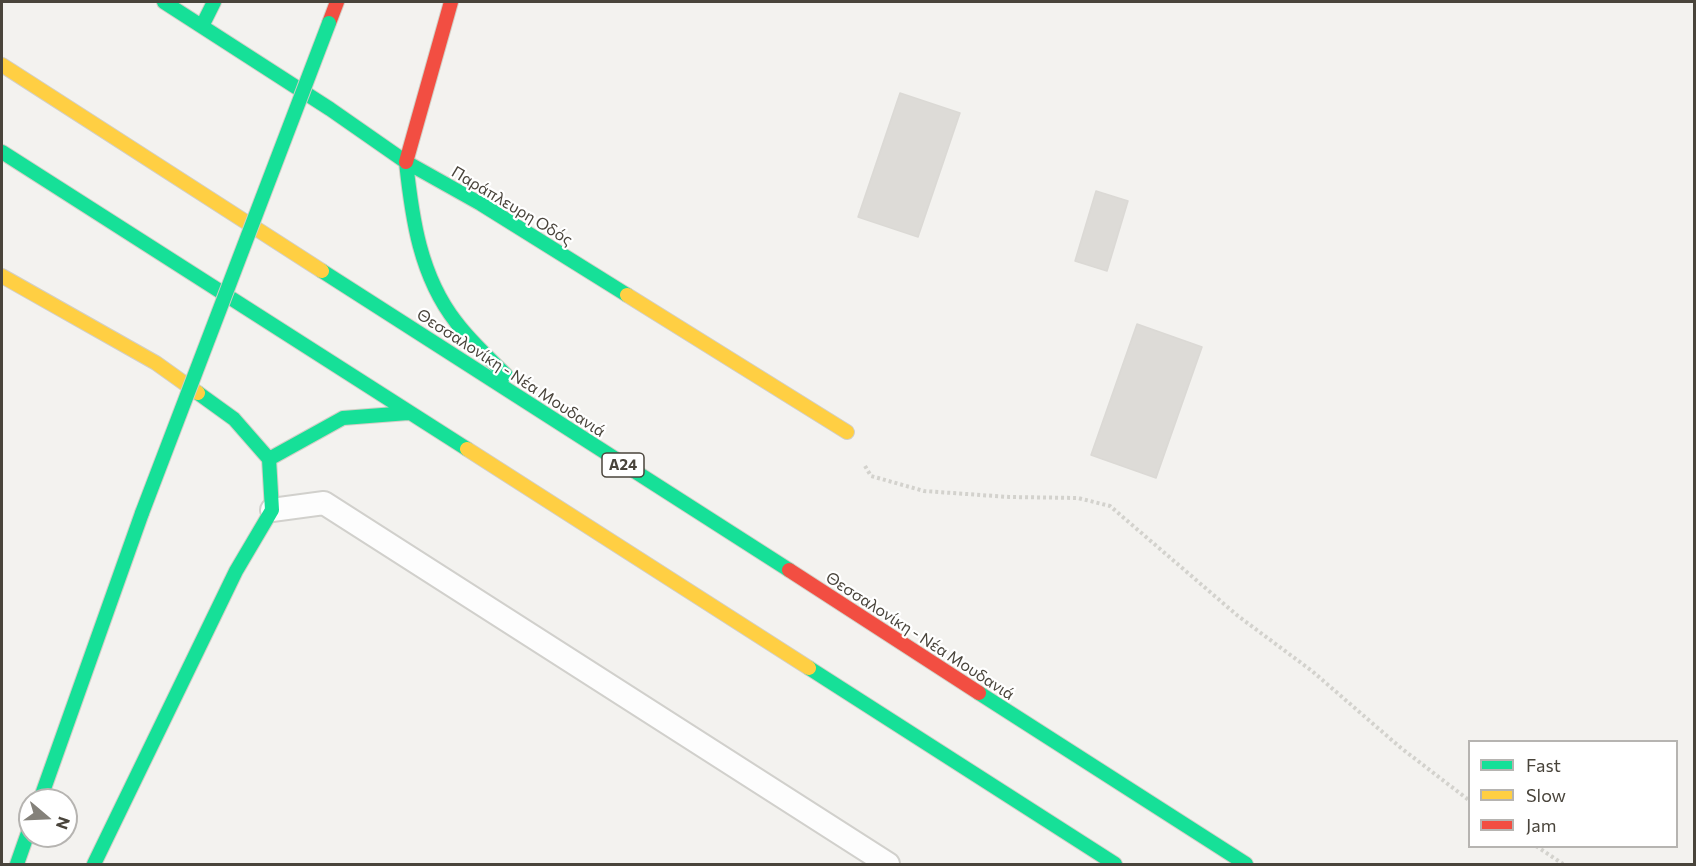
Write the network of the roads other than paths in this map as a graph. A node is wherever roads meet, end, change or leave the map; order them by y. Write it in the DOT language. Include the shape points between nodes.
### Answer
graph roads {
  1 [pos="164,2"];
  2 [pos="214,2"];
  3 [pos="337,2"];
  4 [pos="451,2"];
  5 [pos="202,26"];
  6 [pos="2,65"];
  7 [pos="2,152"];
  8 [pos="406,162"];
  9 [pos="2,276"];
  10 [pos="408,413"];
  11 [pos="545,415"];
  12 [pos="848,432"];
  13 [pos="269,459"];
  14 [pos="272,510"];
  15 [pos="44,788"];
  16 [pos="23,848"];
  17 [pos="17,864"];
  18 [pos="94,864"];
  19 [pos="888,864"];
  20 [pos="1115,864"];
  21 [pos="1246,864"];
  1 -- 5 [label="main road, Παράπλευρη Οδός"];
  2 -- 5 [label="main road"];
  3 -- 15 [label="main road, bridge" via="142,513"];
  4 -- 8 [label="main road"];
  5 -- 8 [label="main road, Παράπλευρη Οδός"];
  6 -- 11 [label="main road, Θεσσαλονίκη - Νέα Μουδανιά / Α24"];
  7 -- 10 [label="main road"];
  8 -- 11 [label="main road" via="411,216 426,270 448,312"];
  8 -- 12 [label="main road, Παράπλευρη Οδός" via="481,204"];
  9 -- 13 [label="main road" via="156,363 234,419"];
  10 -- 13 [label="main road" via="343,418"];
  10 -- 20 [label="main road"];
  11 -- 21 [label="main road, Θεσσαλονίκη - Νέα Μουδανιά / Α24"];
  13 -- 14 [label="main road"];
  14 -- 18 [label="main road" via="236,571"];
  14 -- 19 [label="lane" via="324,503"];
  16 -- 17 [label="main road"];
}
